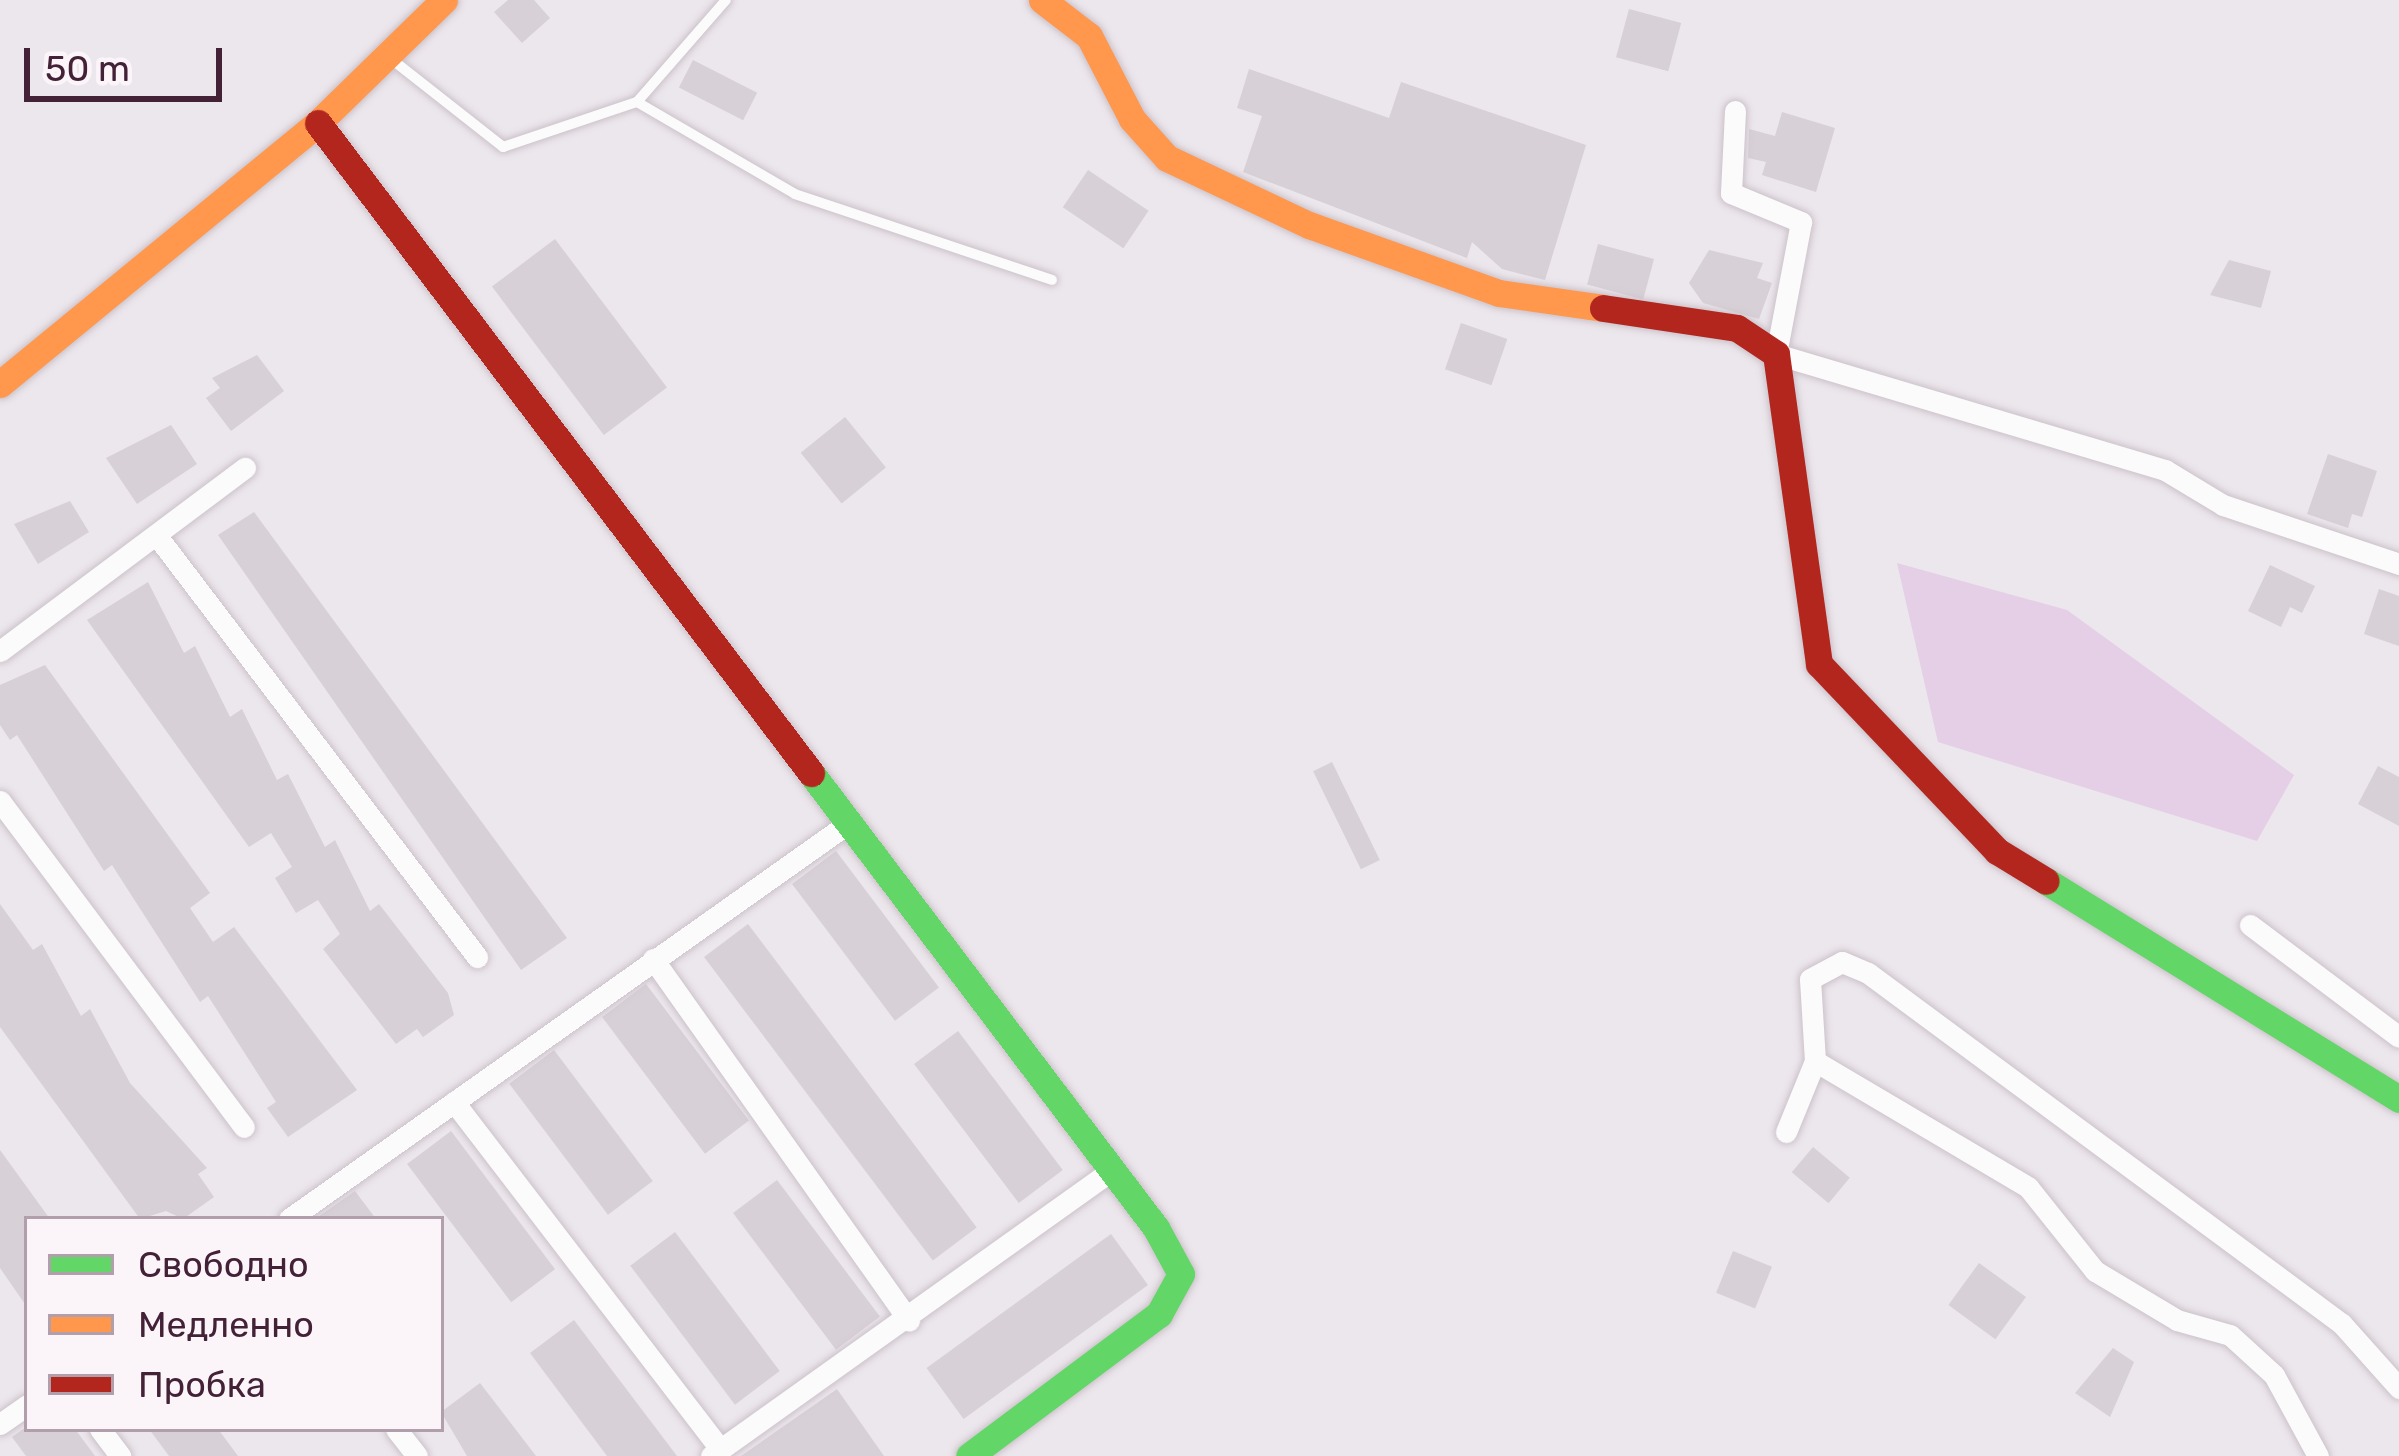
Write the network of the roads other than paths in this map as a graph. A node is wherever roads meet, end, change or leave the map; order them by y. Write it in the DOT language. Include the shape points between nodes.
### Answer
graph roads {
  1 [pos="444,0"];
  2 [pos="726,0"];
  3 [pos="1059,4"];
  4 [pos="388,56"];
  5 [pos="637,102"];
  6 [pos="1735,111"];
  7 [pos="318,123"];
  8 [pos="1052,280"];
  9 [pos="1776,354"];
  10 [pos="0,384"];
  11 [pos="245,468"];
  12 [pos="157,536"];
  13 [pos="2399,564"];
  14 [pos="0,651"];
  15 [pos="0,801"];
  16 [pos="850,822"];
  17 [pos="2250,925"];
  18 [pos="477,957"];
  19 [pos="653,959"];
  20 [pos="2399,1037"];
  21 [pos="1816,1061"];
  22 [pos="2399,1100"];
  23 [pos="454,1102"];
  24 [pos="244,1127"];
  25 [pos="1786,1132"];
  26 [pos="1110,1171"];
  27 [pos="294,1216"];
  28 [pos="909,1321"];
  29 [pos="2399,1388"];
  30 [pos="398,1432"];
  31 [pos="715,1453"];
  32 [pos="417,1456"];
  33 [pos="969,1456"];
  34 [pos="2318,1456"];
  1 -- 4 [label="street"];
  2 -- 5 [label="lane"];
  3 -- 9 [label="street" via="1089,36 1132,119 1167,158 1499,293 1736,328"];
  4 -- 5 [label="lane" via="503,147"];
  4 -- 7 [label="street"];
  5 -- 8 [label="lane" via="795,194"];
  6 -- 9 [label="street" via="1731,193 1802,222"];
  7 -- 10 [label="street"];
  7 -- 16 [label="street"];
  9 -- 13 [label="street" via="2165,470 2242,513"];
  9 -- 22 [label="street" via="1819,664 1997,851"];
  11 -- 12 [label="street"];
  12 -- 14 [label="street"];
  12 -- 18 [label="street"];
  15 -- 24 [label="street"];
  16 -- 19 [label="street"];
  16 -- 26 [label="street"];
  17 -- 20 [label="street"];
  19 -- 23 [label="street"];
  19 -- 28 [label="street"];
  21 -- 25 [label="street"];
  21 -- 29 [label="street" via="1810,979 1842,962 2196,1212 2342,1324"];
  21 -- 34 [label="street" via="2028,1187 2095,1271 2177,1320 2230,1335 2295,1404"];
  23 -- 27 [label="street"];
  23 -- 31 [label="street"];
  26 -- 28 [label="street"];
  26 -- 33 [label="street" via="1180,1274 1159,1314"];
  28 -- 31 [label="street"];
  30 -- 32 [label="street"];
}
